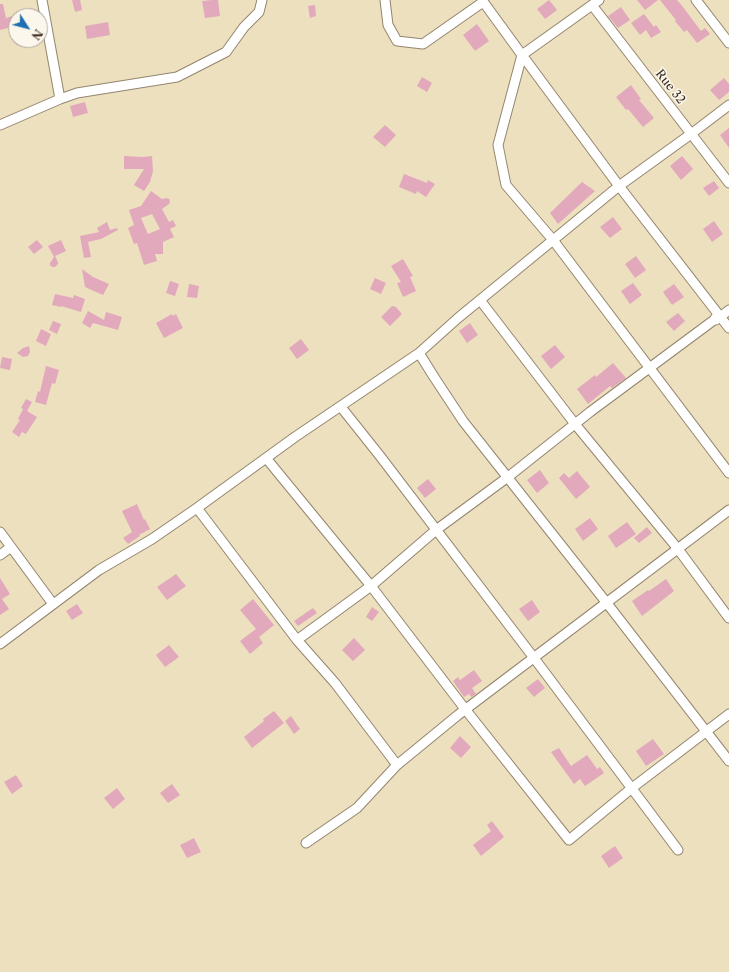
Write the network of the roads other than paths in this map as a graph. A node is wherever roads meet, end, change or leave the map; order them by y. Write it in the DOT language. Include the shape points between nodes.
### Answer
graph roads {
  1 [pos="42,0"];
  2 [pos="262,0"];
  3 [pos="385,0"];
  4 [pos="696,0"];
  5 [pos="482,1"];
  6 [pos="595,3"];
  7 [pos="729,43"];
  8 [pos="522,55"];
  9 [pos="60,99"];
  10 [pos="729,105"];
  11 [pos="0,125"];
  12 [pos="691,134"];
  13 [pos="729,183"];
  14 [pos="619,186"];
  15 [pos="553,240"];
  16 [pos="480,300"];
  17 [pos="729,310"];
  18 [pos="717,317"];
  19 [pos="729,328"];
  20 [pos="419,353"];
  21 [pos="649,368"];
  22 [pos="341,407"];
  23 [pos="574,424"];
  24 [pos="266,458"];
  25 [pos="729,473"];
  26 [pos="508,477"];
  27 [pos="197,508"];
  28 [pos="729,510"];
  29 [pos="436,530"];
  30 [pos="0,532"];
  31 [pos="11,547"];
  32 [pos="678,549"];
  33 [pos="0,555"];
  34 [pos="371,586"];
  35 [pos="606,602"];
  36 [pos="53,604"];
  37 [pos="729,618"];
  38 [pos="297,640"];
  39 [pos="0,644"];
  40 [pos="534,658"];
  41 [pos="465,709"];
  42 [pos="729,714"];
  43 [pos="706,731"];
  44 [pos="729,761"];
  45 [pos="397,766"];
  46 [pos="632,788"];
  47 [pos="306,843"];
  48 [pos="678,850"];
  1 -- 9 [label="street"];
  2 -- 9 [label="street" via="258,12 226,52 177,77 76,93"];
  3 -- 5 [label="street" via="388,25 397,41 423,44"];
  4 -- 7 [label="street"];
  5 -- 8 [label="street"];
  6 -- 8 [label="street"];
  6 -- 12 [label="street, Rue 32"];
  8 -- 14 [label="street"];
  8 -- 15 [label="street" via="498,145 506,184"];
  9 -- 11 [label="street"];
  10 -- 12 [label="street"];
  12 -- 13 [label="street, Rue 32"];
  12 -- 14 [label="street"];
  14 -- 15 [label="street"];
  14 -- 18 [label="street"];
  15 -- 16 [label="street"];
  15 -- 21 [label="street"];
  16 -- 20 [label="street"];
  16 -- 23 [label="street"];
  17 -- 18 [label="street"];
  18 -- 19 [label="street"];
  18 -- 21 [label="street"];
  20 -- 22 [label="street"];
  20 -- 26 [label="street" via="463,421"];
  21 -- 23 [label="street"];
  21 -- 25 [label="street"];
  22 -- 24 [label="street"];
  22 -- 29 [label="street"];
  23 -- 26 [label="street"];
  23 -- 32 [label="street"];
  24 -- 27 [label="street"];
  24 -- 34 [label="street"];
  26 -- 29 [label="street"];
  26 -- 35 [label="street"];
  27 -- 36 [label="street" via="152,539 99,570"];
  27 -- 38 [label="street"];
  28 -- 32 [label="street"];
  29 -- 34 [label="street"];
  29 -- 40 [label="street"];
  30 -- 31 [label="street"];
  31 -- 33 [label="street"];
  31 -- 36 [label="street"];
  32 -- 35 [label="street"];
  32 -- 37 [label="street"];
  34 -- 38 [label="street"];
  34 -- 41 [label="street"];
  35 -- 40 [label="street"];
  35 -- 43 [label="street"];
  36 -- 39 [label="street"];
  38 -- 45 [label="street" via="335,683"];
  40 -- 41 [label="street"];
  40 -- 46 [label="street"];
  41 -- 45 [label="street"];
  41 -- 46 [label="street" via="569,840"];
  42 -- 43 [label="street"];
  43 -- 44 [label="street"];
  43 -- 46 [label="street"];
  45 -- 47 [label="street" via="357,808"];
  46 -- 48 [label="street"];
}
